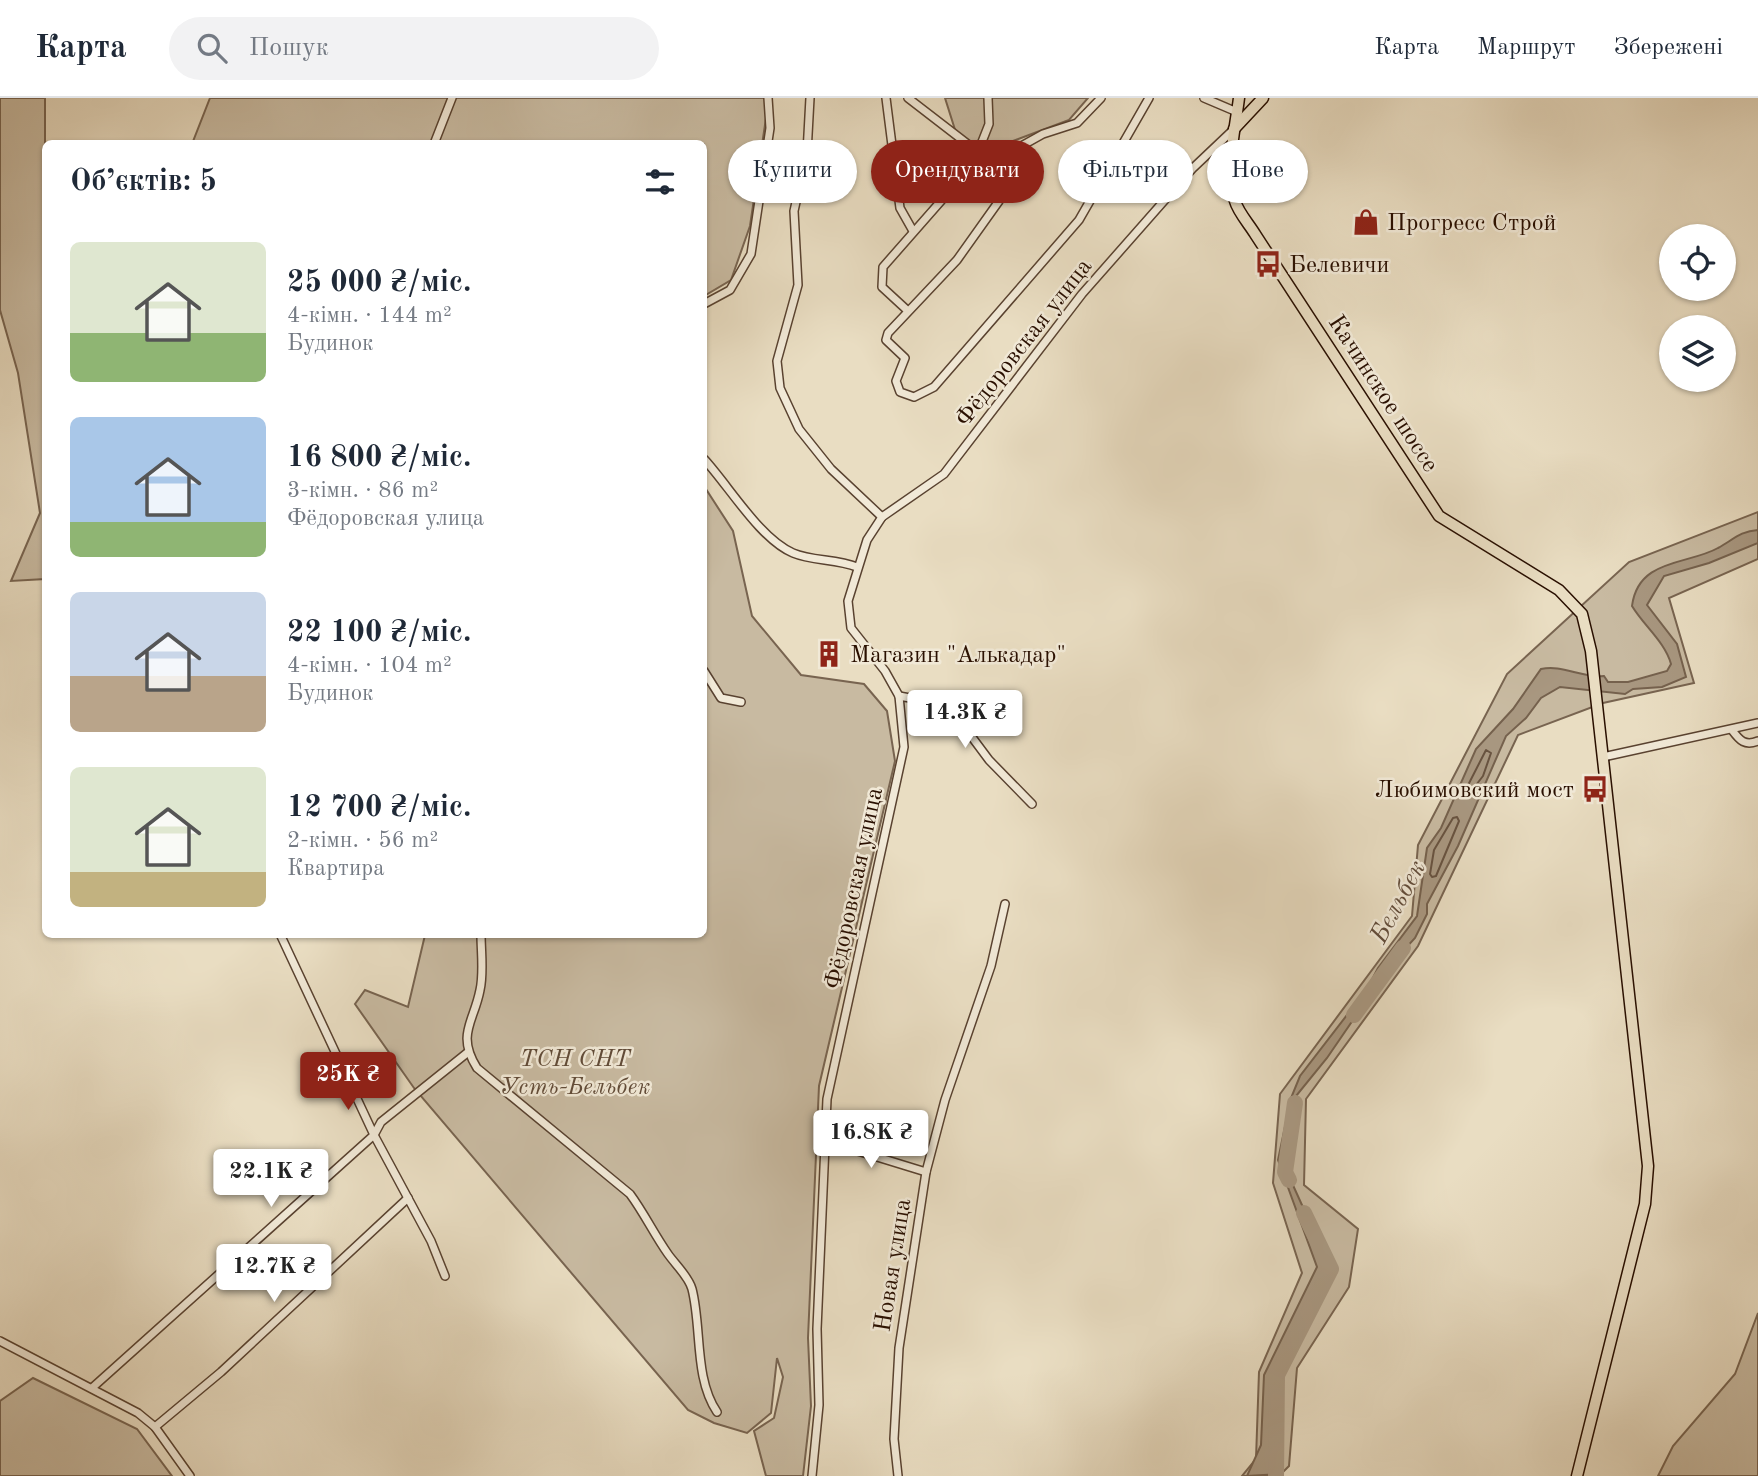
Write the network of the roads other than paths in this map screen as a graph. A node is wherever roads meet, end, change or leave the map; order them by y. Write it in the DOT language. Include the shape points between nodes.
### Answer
graph roads {
  1 [pos="453,98"];
  2 [pos="768,98"];
  3 [pos="886,98"];
  4 [pos="908,98"];
  5 [pos="988,98"];
  6 [pos="1101,98"];
  7 [pos="1149,98"];
  8 [pos="1204,98"];
  9 [pos="1238,98"];
  10 [pos="1263,98"];
  11 [pos="807,100"];
  12 [pos="1237,111"];
  13 [pos="1232,131"];
  14 [pos="436,140"];
  15 [pos="962,140"];
  16 [pos="983,140"];
  17 [pos="1032,140"];
  18 [pos="939,203"];
  19 [pos="998,203"];
  20 [pos="913,231"];
  21 [pos="707,302"];
  22 [pos="908,311"];
  23 [pos="707,463"];
  24 [pos="882,517"];
  25 [pos="856,567"];
  26 [pos="707,676"];
  27 [pos="899,696"];
  28 [pos="741,702"];
  29 [pos="1758,723"];
  30 [pos="1732,730"];
  31 [pos="1758,741"];
  32 [pos="1603,757"];
  33 [pos="1032,804"];
  34 [pos="1005,904"];
  35 [pos="282,938"];
  36 [pos="481,938"];
  37 [pos="467,1053"];
  38 [pos="374,1135"];
  39 [pos="825,1141"];
  40 [pos="926,1172"];
  41 [pos="408,1198"];
  42 [pos="445,1276"];
  43 [pos="0,1341"];
  44 [pos="92,1388"];
  45 [pos="717,1412"];
  46 [pos="155,1427"];
  47 [pos="190,1476"];
  48 [pos="812,1476"];
  49 [pos="898,1476"];
  50 [pos="1577,1476"];
  1 -- 14 [label="street"];
  2 -- 21 [label="street" via="770,128 751,254 730,290"];
  3 -- 20 [label="street" via="900,208"];
  4 -- 15 [label="street"];
  5 -- 16 [label="street" via="989,124"];
  6 -- 17 [label="street" via="1077,123"];
  7 -- 22 [label="street" via="1079,220 934,387 914,397 900,392 896,381 905,358 887,340"];
  8 -- 12 [label="street"];
  9 -- 12 [label="main road, Качинское шоссе"];
  10 -- 13 [label="main road"];
  11 -- 24 [label="street" via="807,153 794,211 797,285 778,361 780,388 799,429 831,469"];
  12 -- 13 [label="main road, Качинское шоссе"];
  13 -- 24 [label="street, Фёдоровская улица" via="1193,167 1082,294 944,474"];
  13 -- 32 [label="main road, Качинское шоссе" via="1235,202 1440,516 1559,590 1582,614 1599,701"];
  18 -- 20 [label="street"];
  19 -- 22 [label="street" via="957,260"];
  20 -- 22 [label="street" via="883,267 882,277 882,287"];
  23 -- 25 [label="street" via="774,542 795,554"];
  24 -- 25 [label="street, Фёдоровская улица"];
  25 -- 27 [label="street, Фёдоровская улица" via="848,601 852,628"];
  26 -- 28 [label="street" via="721,698"];
  27 -- 33 [label="street" via="948,705 989,760"];
  27 -- 39 [label="street, Фёдоровская улица" via="904,747 827,1099"];
  29 -- 30 [label="street"];
  30 -- 31 [label="street" via="1743,742"];
  30 -- 32 [label="street"];
  32 -- 50 [label="main road, Качинское шоссе" via="1648,1166 1645,1204"];
  34 -- 40 [label="street, Новая улица" via="991,966 945,1100"];
  35 -- 38 [label="street"];
  36 -- 37 [label="street" via="480,990 467,1024"];
  37 -- 38 [label="street" via="381,1122"];
  37 -- 45 [label="street" via="477,1068 629,1194 647,1218 692,1287 701,1357 711,1404"];
  38 -- 41 [label="street"];
  38 -- 44 [label="street"];
  39 -- 40 [label="street"];
  39 -- 48 [label="street, Фёдоровская улица" via="817,1329 819,1405"];
  40 -- 49 [label="street, Новая улица" via="899,1348 894,1439"];
  41 -- 42 [label="street"];
  41 -- 46 [label="street" via="222,1372"];
  43 -- 44 [label="street"];
  44 -- 46 [label="street"];
  46 -- 47 [label="street"];
}
